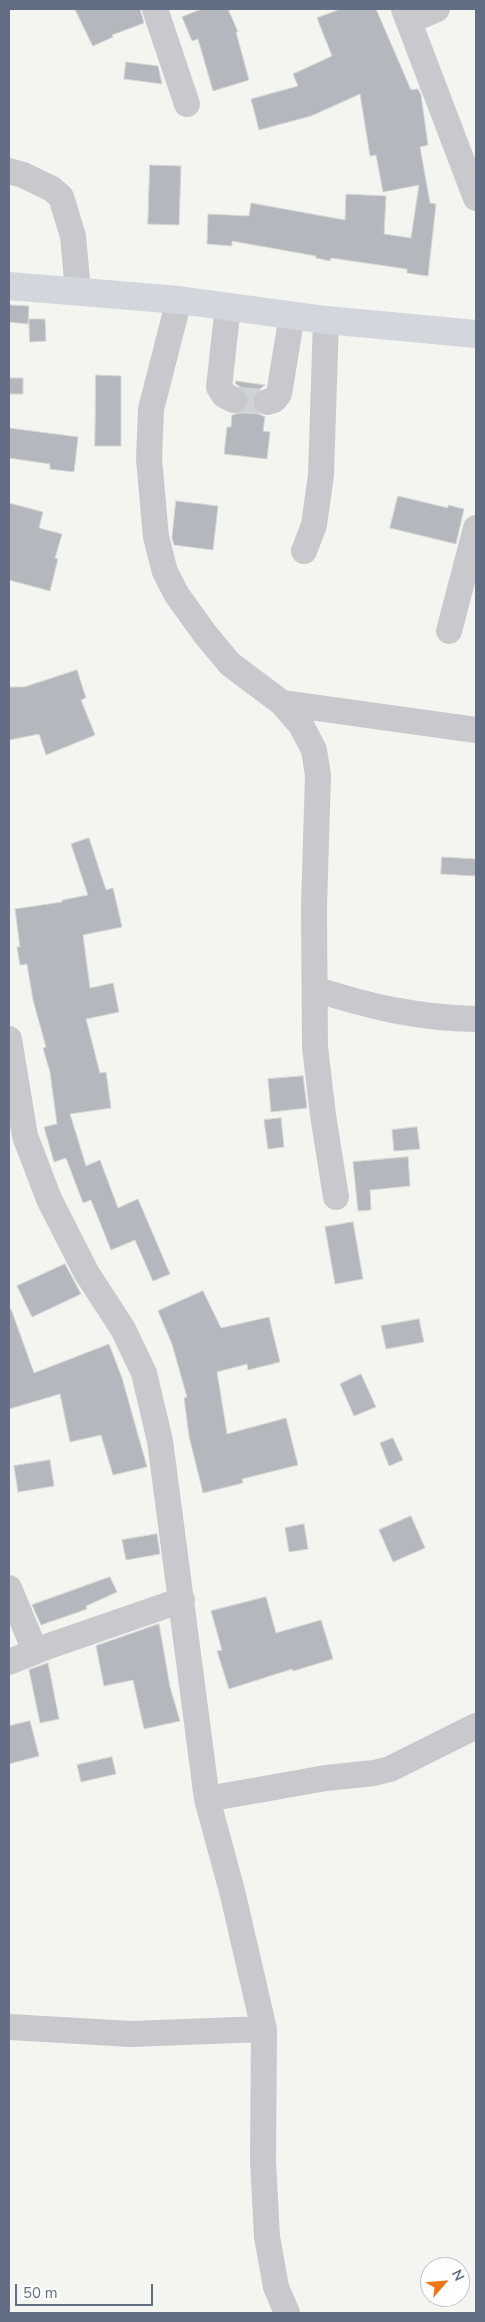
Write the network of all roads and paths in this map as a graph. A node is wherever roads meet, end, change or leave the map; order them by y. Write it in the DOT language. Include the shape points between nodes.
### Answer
graph roads {
  1 [pos="155,9"];
  2 [pos="437,9"];
  3 [pos="406,15"];
  4 [pos="187,104"];
  5 [pos="9,171"];
  6 [pos="476,198"];
  7 [pos="9,286"];
  8 [pos="78,292"];
  9 [pos="179,300"];
  10 [pos="228,306"];
  11 [pos="292,315"];
  12 [pos="326,320"];
  13 [pos="476,334"];
  14 [pos="234,400"];
  15 [pos="267,402"];
  16 [pos="476,528"];
  17 [pos="304,551"];
  18 [pos="449,631"];
  19 [pos="282,703"];
  20 [pos="476,730"];
  21 [pos="315,990"];
  22 [pos="476,1019"];
  23 [pos="9,1039"];
  24 [pos="17,1141"];
  25 [pos="336,1197"];
  26 [pos="9,1588"];
  27 [pos="182,1600"];
  28 [pos="35,1651"];
  29 [pos="9,1662"];
  30 [pos="476,1726"];
  31 [pos="207,1799"];
  32 [pos="9,2027"];
  33 [pos="264,2029"];
  34 [pos="287,2313"];
  1 -- 4 [label="street"];
  2 -- 3 [label="street"];
  3 -- 6 [label="street"];
  5 -- 8 [label="street" via="52,189 62,197 73,236"];
  7 -- 8 [label="main road"];
  8 -- 9 [label="main road"];
  9 -- 10 [label="main road"];
  9 -- 19 [label="street" via="151,409 149,458 156,537 165,572 205,634 230,664"];
  10 -- 11 [label="main road"];
  10 -- 14 [label="street" via="219,386 224,395"];
  11 -- 12 [label="main road"];
  11 -- 15 [label="street" via="279,394"];
  12 -- 13 [label="main road"];
  12 -- 17 [label="street" via="321,475 314,525"];
  16 -- 18 [label="street"];
  19 -- 20 [label="street"];
  19 -- 21 [label="street" via="301,724 314,750 318,775"];
  21 -- 22 [label="street" via="366,1006 437,1019"];
  21 -- 25 [label="street" via="315,1047"];
  23 -- 24 [label="street"];
  24 -- 27 [label="street" via="82,1264 123,1329 144,1373 160,1441"];
  26 -- 28 [label="street"];
  27 -- 28 [label="street"];
  27 -- 31 [label="street"];
  28 -- 29 [label="street"];
  30 -- 31 [label="street" via="390,1769"];
  31 -- 33 [label="street"];
  32 -- 33 [label="street" via="131,2034"];
  33 -- 34 [label="street" via="263,2161 268,2237 276,2287"];
}
